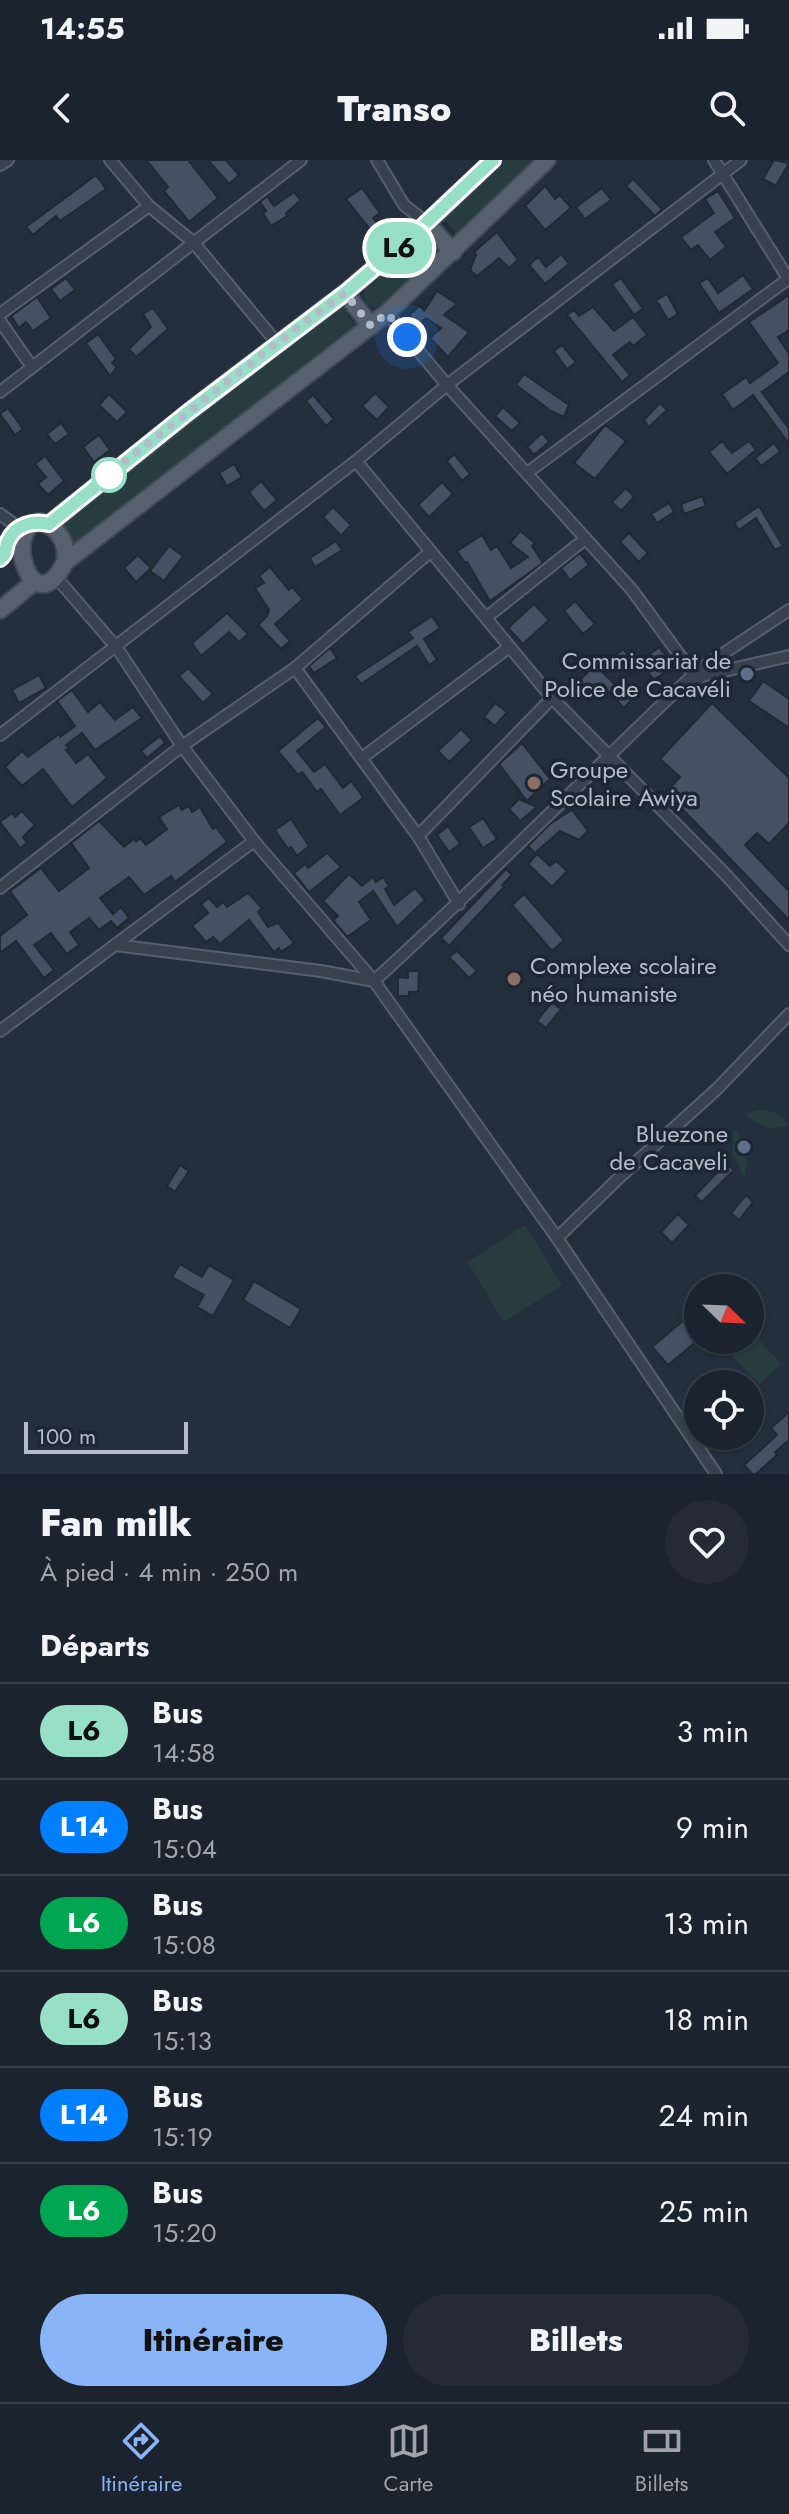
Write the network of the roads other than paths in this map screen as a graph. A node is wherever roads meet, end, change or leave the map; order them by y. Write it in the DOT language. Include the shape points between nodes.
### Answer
graph roads {
  1 [pos="8,160"];
  2 [pos="110,160"];
  3 [pos="301,160"];
  4 [pos="377,160"];
  5 [pos="493,160"];
  6 [pos="547,160"];
  7 [pos="714,160"];
  8 [pos="741,160"];
  9 [pos="0,165"];
  10 [pos="722,173"];
  11 [pos="149,206"];
  12 [pos="427,223"];
  13 [pos="193,242"];
  14 [pos="453,252"];
  15 [pos="788,280"];
  16 [pos="345,293"];
  17 [pos="387,313"];
  18 [pos="0,314"];
  19 [pos="0,321"];
  20 [pos="371,326"];
  21 [pos="277,343"];
  22 [pos="32,367"];
  23 [pos="447,385"];
  24 [pos="0,392"];
  25 [pos="356,461"];
  26 [pos="527,473"];
  27 [pos="0,514"];
  28 [pos="49,524"];
  29 [pos="19,528"];
  30 [pos="585,539"];
  31 [pos="430,552"];
  32 [pos="60,569"];
  33 [pos="33,583"];
  34 [pos="0,610"];
  35 [pos="789,610"];
  36 [pos="487,617"];
  37 [pos="117,648"];
  38 [pos="508,648"];
  39 [pos="789,656"];
  40 [pos="295,668"];
  41 [pos="697,673"];
  42 [pos="552,698"];
  43 [pos="0,735"];
  44 [pos="182,746"];
  45 [pos="609,754"];
  46 [pos="362,758"];
  47 [pos="418,836"];
  48 [pos="254,841"];
  49 [pos="0,888"];
  50 [pos="459,904"];
  51 [pos="115,945"];
  52 [pos="789,945"];
  53 [pos="374,981"];
  54 [pos="789,1014"];
  55 [pos="0,1031"];
  56 [pos="557,1238"];
  57 [pos="716,1474"];
  1 -- 9 [label="street"];
  2 -- 11 [label="street"];
  3 -- 13 [label="street"];
  4 -- 12 [label="street" via="404,205"];
  5 -- 12 [label="main road"];
  6 -- 14 [label="main road"];
  7 -- 10 [label="street"];
  8 -- 10 [label="street"];
  10 -- 15 [label="street"];
  10 -- 23 [label="street"];
  11 -- 13 [label="street"];
  11 -- 18 [label="street"];
  12 -- 14 [label="main road"];
  12 -- 16 [label="main road"];
  13 -- 21 [label="street"];
  13 -- 22 [label="street"];
  14 -- 17 [label="main road"];
  15 -- 26 [label="street"];
  16 -- 20 [label="main road"];
  16 -- 21 [label="main road"];
  17 -- 20 [label="main road"];
  17 -- 23 [label="street"];
  19 -- 22 [label="street"];
  20 -- 32 [label="main road"];
  21 -- 28 [label="main road"];
  22 -- 24 [label="street"];
  23 -- 25 [label="street"];
  23 -- 26 [label="street"];
  25 -- 31 [label="street"];
  25 -- 37 [label="street"];
  26 -- 30 [label="street"];
  27 -- 29 [label="street"];
  28 -- 29 [label="main road"];
  28 -- 32 [label="main road" via="63,540"];
  29 -- 33 [label="main road" via="7,542 6,561 16,576"];
  30 -- 36 [label="street"];
  30 -- 41 [label="street"];
  31 -- 36 [label="street"];
  31 -- 40 [label="street"];
  32 -- 33 [label="main road" via="45,582"];
  32 -- 37 [label="street"];
  33 -- 34 [label="main road"];
  35 -- 41 [label="street"];
  36 -- 38 [label="street"];
  37 -- 43 [label="street"];
  37 -- 44 [label="street"];
  38 -- 42 [label="street"];
  38 -- 46 [label="street"];
  39 -- 41 [label="street"];
  40 -- 44 [label="street"];
  40 -- 46 [label="street"];
  41 -- 45 [label="street"];
  42 -- 45 [label="street"];
  42 -- 47 [label="street"];
  44 -- 48 [label="street"];
  44 -- 49 [label="street"];
  45 -- 50 [label="street"];
  45 -- 52 [label="street"];
  46 -- 47 [label="street"];
  47 -- 50 [label="street"];
  48 -- 51 [label="street"];
  48 -- 53 [label="street"];
  50 -- 53 [label="street"];
  51 -- 53 [label="street"];
  51 -- 55 [label="street"];
  53 -- 56 [label="street"];
  54 -- 56 [label="street"];
  56 -- 57 [label="street"];
}
